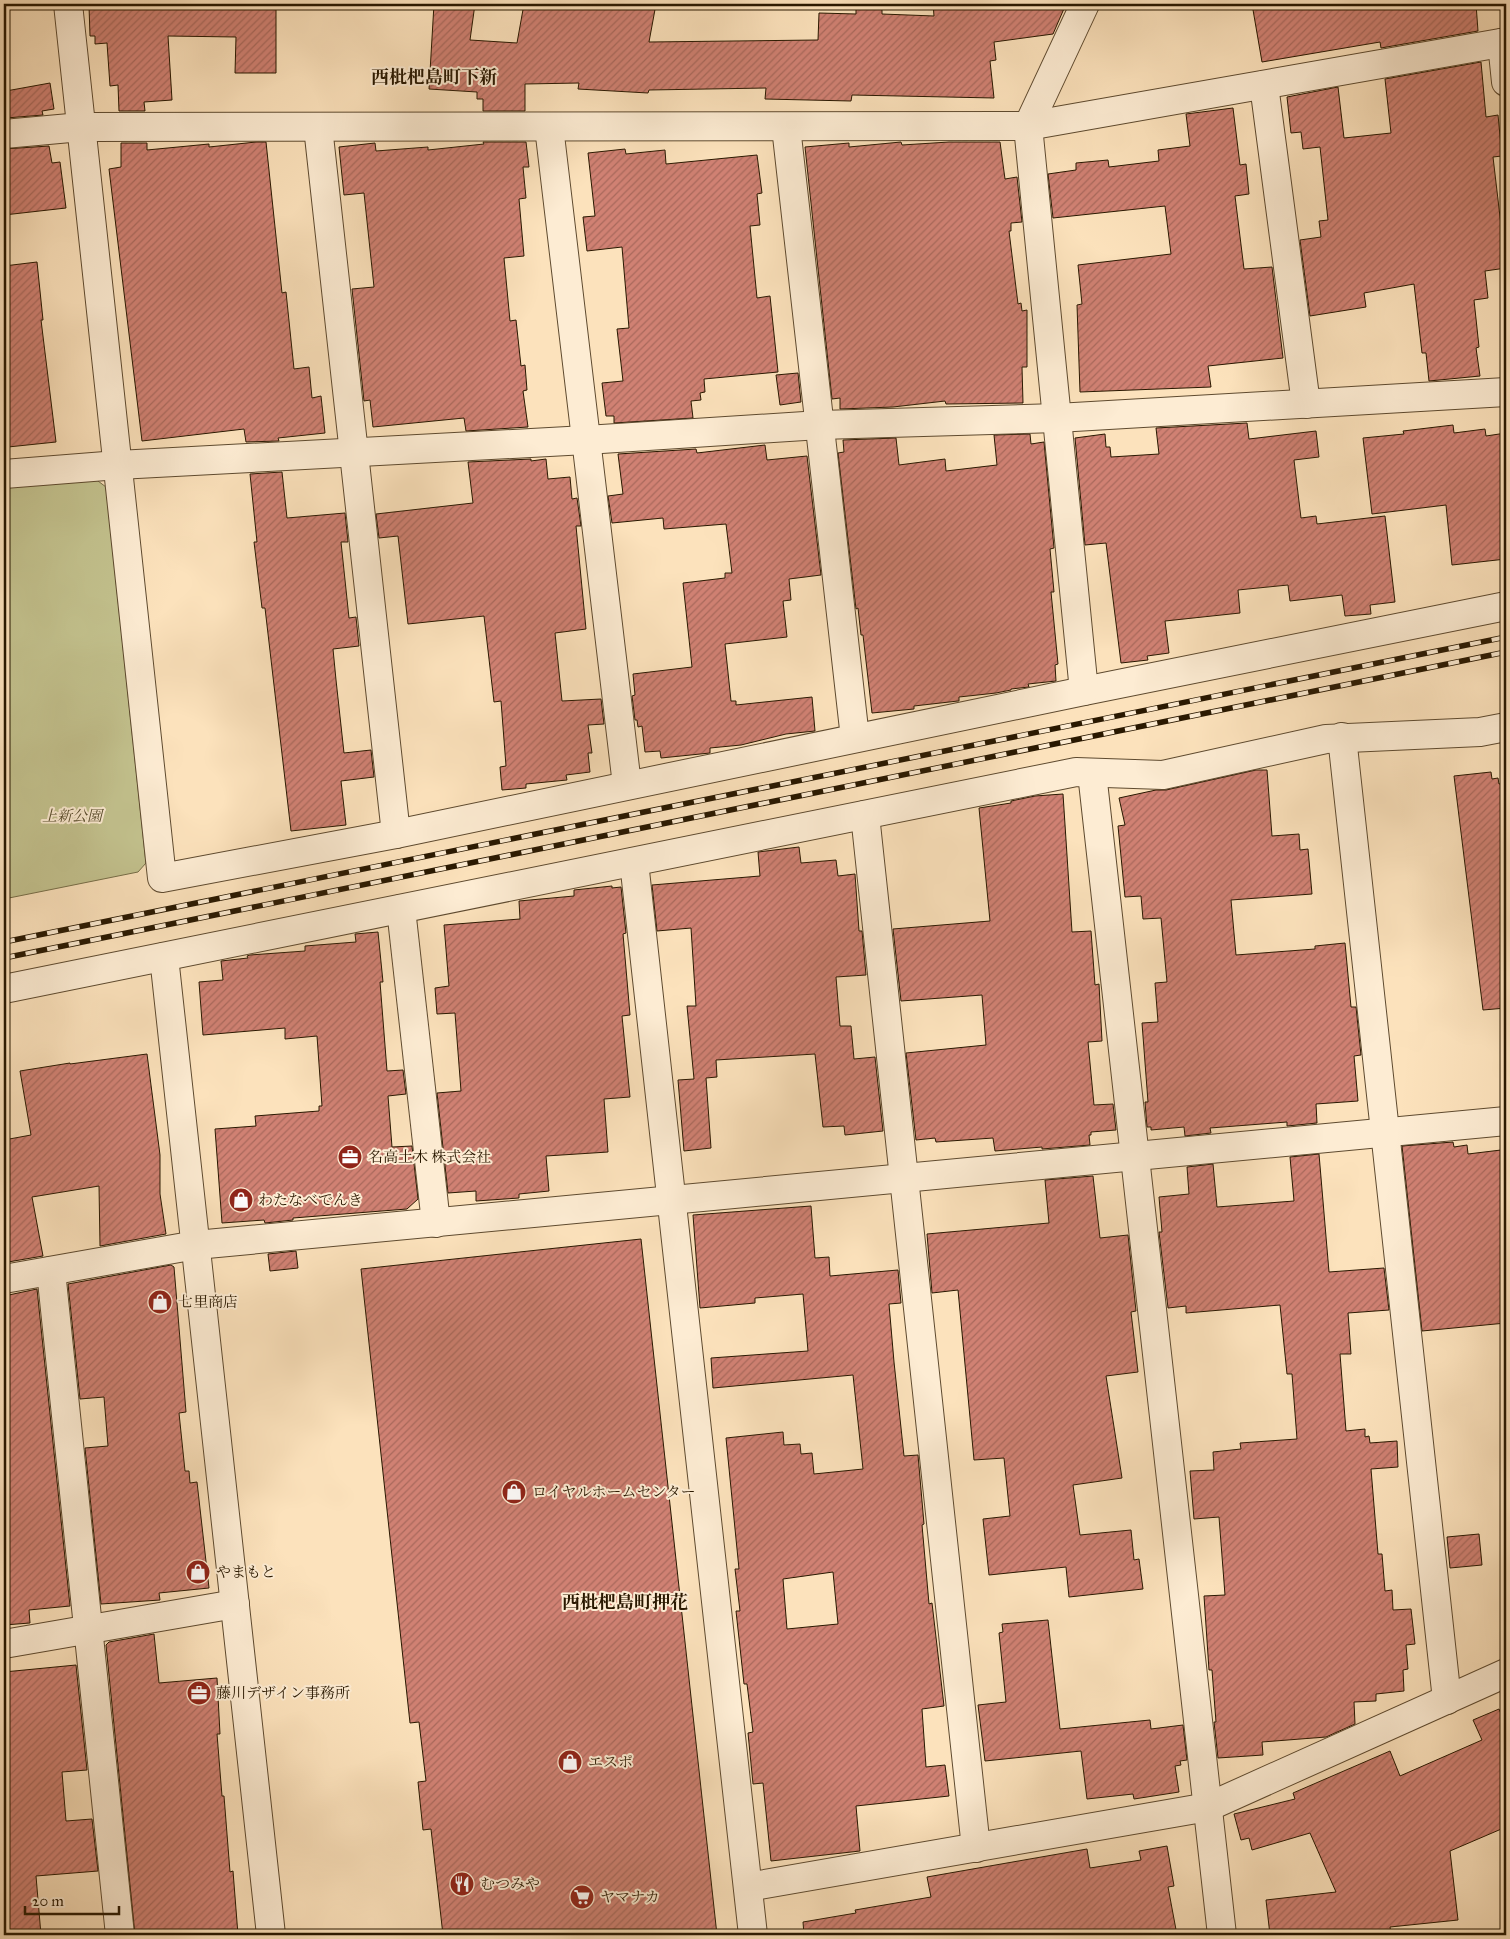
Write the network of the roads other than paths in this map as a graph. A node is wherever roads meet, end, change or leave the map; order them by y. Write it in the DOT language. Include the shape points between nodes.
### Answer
graph roads {
  1 [pos="68,4"];
  2 [pos="1086,4"];
  3 [pos="1504,42"];
  4 [pos="1506,82"];
  5 [pos="1264,85"];
  6 [pos="786,126"];
  7 [pos="1028,126"];
  8 [pos="81,127"];
  9 [pos="318,127"];
  10 [pos="549,127"];
  11 [pos="4,134"];
  12 [pos="1506,392"];
  13 [pos="1306,404"];
  14 [pos="1057,418"];
  15 [pos="820,425"];
  16 [pos="586,440"];
  17 [pos="353,452"];
  18 [pos="118,465"];
  19 [pos="4,474"];
  20 [pos="1506,606"];
  21 [pos="1084,690"];
  22 [pos="1506,727"];
  23 [pos="1342,737"];
  24 [pos="855,738"];
  25 [pos="1092,773"];
  26 [pos="627,785"];
  27 [pos="865,815"];
  28 [pos="396,834"];
  29 [pos="634,862"];
  30 [pos="402,909"];
  31 [pos="164,957"];
  32 [pos="4,989"];
  33 [pos="1506,1121"];
  34 [pos="1385,1132"];
  35 [pos="1135,1155"];
  36 [pos="904,1177"];
  37 [pos="672,1200"];
  38 [pos="436,1222"];
  39 [pos="196,1245"];
  40 [pos="51,1271"];
  41 [pos="4,1279"];
  42 [pos="235,1604"];
  43 [pos="88,1629"];
  44 [pos="4,1644"];
  45 [pos="1506,1673"];
  46 [pos="1447,1700"];
  47 [pos="1208,1807"];
  48 [pos="976,1848"];
  49 [pos="748,1887"];
  50 [pos="120,1935"];
  51 [pos="271,1935"];
  52 [pos="753,1935"];
  53 [pos="1222,1935"];
  1 -- 8 [label="street"];
  2 -- 7 [label="street"];
  3 -- 4 [label="street"];
  3 -- 5 [label="street"];
  5 -- 7 [label="street"];
  5 -- 13 [label="street"];
  6 -- 7 [label="street"];
  6 -- 10 [label="street"];
  6 -- 15 [label="street"];
  7 -- 14 [label="street"];
  8 -- 9 [label="street"];
  8 -- 11 [label="street"];
  8 -- 18 [label="street"];
  9 -- 10 [label="street"];
  9 -- 17 [label="street"];
  10 -- 16 [label="street"];
  12 -- 13 [label="street"];
  13 -- 14 [label="street"];
  14 -- 15 [label="street"];
  14 -- 21 [label="street"];
  15 -- 16 [label="street"];
  15 -- 24 [label="street"];
  16 -- 17 [label="street"];
  16 -- 26 [label="street"];
  17 -- 18 [label="street"];
  17 -- 28 [label="street"];
  18 -- 19 [label="street"];
  18 -- 28 [label="street" via="162,878"];
  20 -- 21 [label="street"];
  21 -- 24 [label="street"];
  22 -- 23 [label="street" via="1480,732"];
  23 -- 25 [label="street" via="1163,775"];
  23 -- 34 [label="street"];
  24 -- 26 [label="street"];
  25 -- 27 [label="street" via="1076,772"];
  25 -- 35 [label="street"];
  26 -- 28 [label="street"];
  27 -- 29 [label="street"];
  27 -- 36 [label="street"];
  29 -- 30 [label="street"];
  29 -- 37 [label="street"];
  30 -- 31 [label="street"];
  30 -- 38 [label="street"];
  31 -- 32 [label="street"];
  31 -- 39 [label="street"];
  33 -- 34 [label="street"];
  34 -- 35 [label="street"];
  34 -- 46 [label="street"];
  35 -- 36 [label="street"];
  35 -- 47 [label="street"];
  36 -- 37 [label="street"];
  36 -- 48 [label="street"];
  37 -- 38 [label="street"];
  37 -- 49 [label="street"];
  38 -- 39 [label="street"];
  39 -- 40 [label="street"];
  39 -- 42 [label="street"];
  40 -- 41 [label="street"];
  40 -- 43 [label="street"];
  42 -- 43 [label="street"];
  42 -- 51 [label="street"];
  43 -- 44 [label="street"];
  43 -- 50 [label="street"];
  45 -- 46 [label="street"];
  46 -- 47 [label="street"];
  47 -- 48 [label="street"];
  47 -- 53 [label="street"];
  48 -- 49 [label="street"];
  49 -- 52 [label="street"];
}
